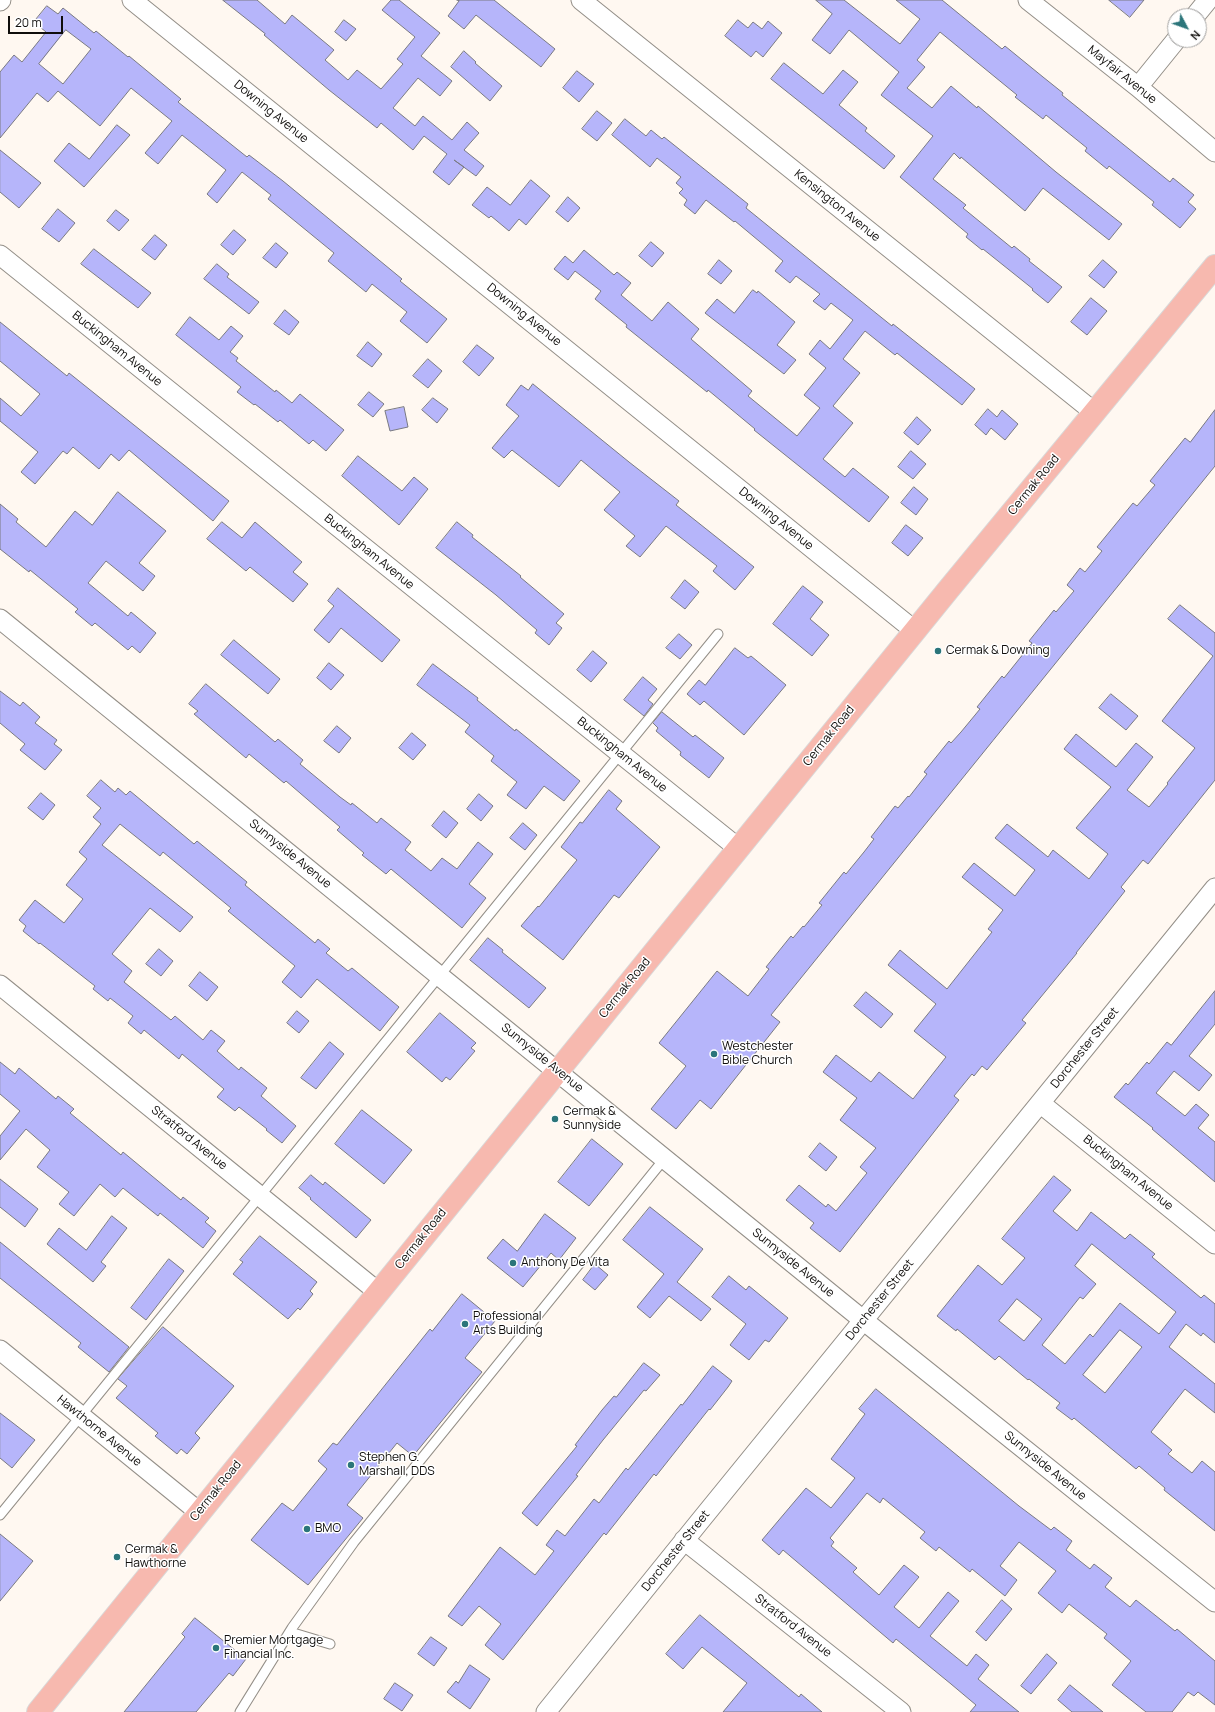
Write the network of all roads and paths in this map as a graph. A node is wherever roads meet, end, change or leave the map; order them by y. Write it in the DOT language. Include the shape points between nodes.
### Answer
graph roads {
  1 [pos="132,0"];
  2 [pos="581,0"];
  3 [pos="1028,0"];
  4 [pos="1208,0"];
  5 [pos="1202,8"];
  6 [pos="1170,48"];
  7 [pos="1138,87"];
  8 [pos="1215,152"];
  9 [pos="0,255"];
  10 [pos="1215,266"];
  11 [pos="1094,412"];
  12 [pos="0,619"];
  13 [pos="915,630"];
  14 [pos="718,634"];
  15 [pos="620,754"];
  16 [pos="738,848"];
  17 [pos="1215,888"];
  18 [pos="440,975"];
  19 [pos="0,985"];
  20 [pos="558,1071"];
  21 [pos="1040,1103"];
  22 [pos="665,1158"];
  23 [pos="260,1196"];
  24 [pos="1215,1244"];
  25 [pos="378,1292"];
  26 [pos="863,1320"];
  27 [pos="0,1350"];
  28 [pos="81,1416"];
  29 [pos="199,1512"];
  30 [pos="0,1515"];
  31 [pos="684,1540"];
  32 [pos="1215,1602"];
  33 [pos="290,1632"];
  34 [pos="330,1644"];
  35 [pos="38,1712"];
  36 [pos="240,1712"];
  37 [pos="546,1712"];
  38 [pos="901,1712"];
  1 -- 13 [label="street, Downing Avenue"];
  2 -- 11 [label="street, Kensington Avenue"];
  3 -- 7 [label="street, Mayfair Avenue"];
  4 -- 5 [label="street"];
  6 -- 7 [label="street"];
  7 -- 8 [label="street, Mayfair Avenue"];
  9 -- 15 [label="street, Buckingham Avenue"];
  10 -- 11 [label="main road, Cermak Road"];
  11 -- 13 [label="main road, Cermak Road"];
  12 -- 18 [label="street, Sunnyside Avenue"];
  13 -- 16 [label="main road, Cermak Road"];
  14 -- 15 [label="lane"];
  15 -- 16 [label="street, Buckingham Avenue"];
  15 -- 18 [label="lane"];
  16 -- 20 [label="main road, Cermak Road"];
  17 -- 21 [label="street, Dorchester Street"];
  18 -- 20 [label="street, Sunnyside Avenue"];
  18 -- 23 [label="lane"];
  19 -- 23 [label="street, Stratford Avenue"];
  20 -- 22 [label="street, Sunnyside Avenue"];
  20 -- 25 [label="main road, Cermak Road"];
  21 -- 24 [label="street, Buckingham Avenue"];
  21 -- 26 [label="street, Dorchester Street"];
  22 -- 26 [label="street, Sunnyside Avenue"];
  22 -- 33 [label="lane" via="354,1542"];
  23 -- 25 [label="street, Stratford Avenue"];
  23 -- 28 [label="lane"];
  25 -- 29 [label="main road, Cermak Road"];
  26 -- 31 [label="street, Dorchester Street"];
  26 -- 32 [label="street, Sunnyside Avenue"];
  27 -- 28 [label="street, Hawthorne Avenue"];
  28 -- 29 [label="street, Hawthorne Avenue"];
  28 -- 30 [label="lane"];
  29 -- 35 [label="main road, Cermak Road"];
  31 -- 37 [label="street, Dorchester Street"];
  31 -- 38 [label="street, Stratford Avenue"];
  33 -- 34 [label="lane"];
  33 -- 36 [label="lane"];
}
